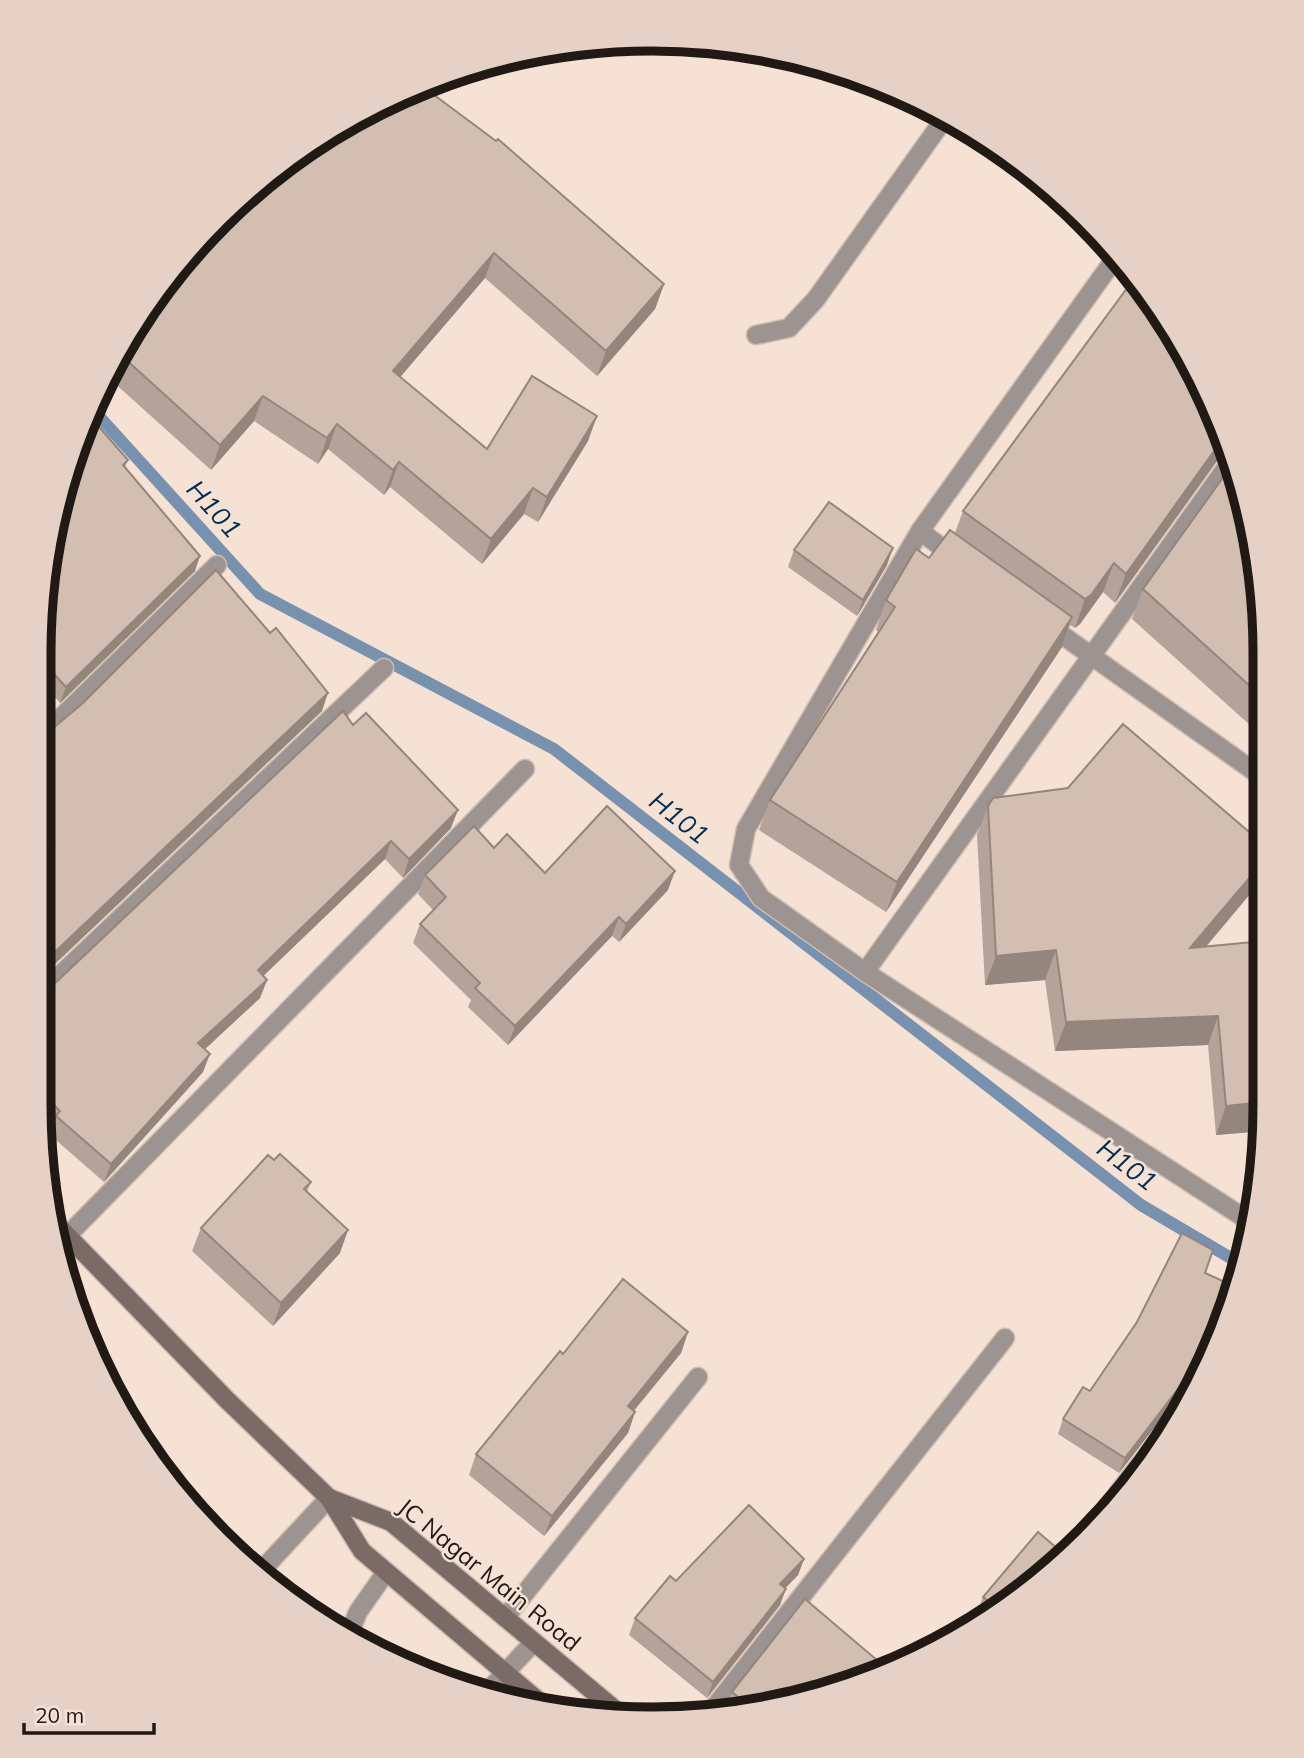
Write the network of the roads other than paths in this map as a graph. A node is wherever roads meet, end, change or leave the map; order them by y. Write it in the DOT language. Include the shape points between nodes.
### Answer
graph roads {
  1 [pos="940,124"];
  2 [pos="1111,264"];
  3 [pos="756,335"];
  4 [pos="1224,469"];
  5 [pos="920,531"];
  6 [pos="217,565"];
  7 [pos="976,573"];
  8 [pos="1033,614"];
  9 [pos="1089,656"];
  10 [pos="384,668"];
  11 [pos="51,727"];
  12 [pos="525,769"];
  13 [pos="1253,771"];
  14 [pos="865,972"];
  15 [pos="51,984"];
  16 [pos="1243,1217"];
  17 [pos="64,1233"];
  18 [pos="67,1236"];
  19 [pos="1005,1338"];
  20 [pos="698,1377"];
  21 [pos="329,1498"];
  22 [pos="266,1566"];
  23 [pos="386,1572"];
  24 [pos="505,1618"];
  25 [pos="352,1627"];
  26 [pos="534,1642"];
  27 [pos="506,1673"];
  28 [pos="493,1686"];
  29 [pos="532,1695"];
  30 [pos="717,1703"];
  31 [pos="610,1706"];
  1 -- 3 [label="street" via="816,299 789,328"];
  2 -- 5 [label="street"];
  4 -- 9 [label="street"];
  5 -- 7 [label="street"];
  5 -- 14 [label="street" via="746,830 739,864 761,898"];
  6 -- 11 [label="street"];
  8 -- 9 [label="street"];
  9 -- 13 [label="street"];
  9 -- 14 [label="street"];
  10 -- 15 [label="street"];
  12 -- 18 [label="street"];
  14 -- 16 [label="street"];
  17 -- 18 [label="main road"];
  18 -- 21 [label="main road"];
  19 -- 30 [label="street"];
  20 -- 24 [label="street"];
  21 -- 22 [label="street"];
  21 -- 23 [label="main road" via="362,1551"];
  21 -- 24 [label="main road, JC Nagar Main Road" via="391,1522"];
  23 -- 25 [label="street"];
  23 -- 27 [label="main road"];
  24 -- 26 [label="main road, JC Nagar Main Road"];
  26 -- 27 [label="street"];
  26 -- 31 [label="main road, JC Nagar Main Road"];
  27 -- 28 [label="street"];
  27 -- 29 [label="main road"];
}
